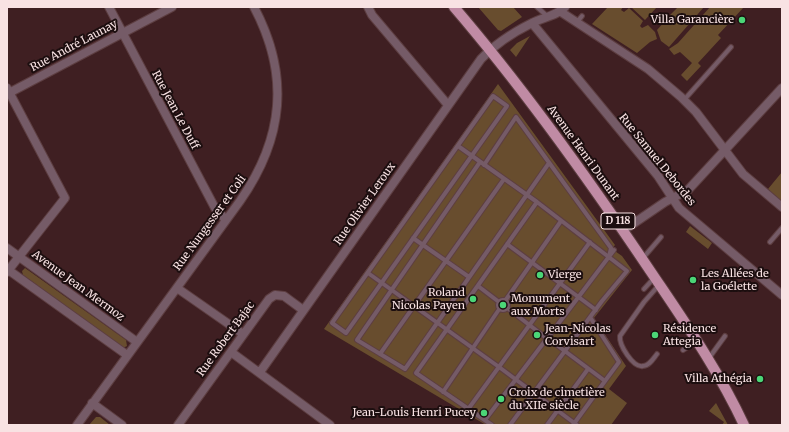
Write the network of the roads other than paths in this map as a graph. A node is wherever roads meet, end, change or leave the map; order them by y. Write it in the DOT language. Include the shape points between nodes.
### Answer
graph roads {
  1 [pos="109,7"];
  2 [pos="172,7"];
  3 [pos="254,7"];
  4 [pos="368,7"];
  5 [pos="454,7"];
  6 [pos="537,7"];
  7 [pos="563,9"];
  8 [pos="547,17"];
  9 [pos="532,23"];
  10 [pos="123,33"];
  11 [pos="731,47"];
  12 [pos="490,50"];
  13 [pos="782,88"];
  14 [pos="8,92"];
  15 [pos="684,100"];
  16 [pos="448,105"];
  17 [pos="458,146"];
  18 [pos="726,150"];
  19 [pos="471,156"];
  20 [pos="549,163"];
  21 [pos="482,164"];
  22 [pos="504,179"];
  23 [pos="526,195"];
  24 [pos="673,198"];
  25 [pos="536,202"];
  26 [pos="782,207"];
  27 [pos="226,220"];
  28 [pos="561,221"];
  29 [pos="782,228"];
  30 [pos="624,230"];
  31 [pos="661,237"];
  32 [pos="413,238"];
  33 [pos="590,242"];
  34 [pos="770,242"];
  35 [pos="507,244"];
  36 [pos="422,245"];
  37 [pos="7,248"];
  38 [pos="614,250"];
  39 [pos="19,257"];
  40 [pos="609,257"];
  41 [pos="643,259"];
  42 [pos="445,261"];
  43 [pos="532,263"];
  44 [pos="8,270"];
  45 [pos="368,273"];
  46 [pos="469,277"];
  47 [pos="657,281"];
  48 [pos="382,283"];
  49 [pos="560,283"];
  50 [pos="478,286"];
  51 [pos="177,288"];
  52 [pos="391,289"];
  53 [pos="644,289"];
  54 [pos="782,295"];
  55 [pos="579,297"];
  56 [pos="505,301"];
  57 [pos="499,302"];
  58 [pos="414,305"];
  59 [pos="500,308"];
  60 [pos="506,308"];
  61 [pos="304,310"];
  62 [pos="596,310"];
  63 [pos="590,317"];
  64 [pos="438,322"];
  65 [pos="530,325"];
  66 [pos="448,329"];
  67 [pos="243,334"];
  68 [pos="725,336"];
  69 [pos="547,339"];
  70 [pos="696,341"];
  71 [pos="136,342"];
  72 [pos="473,348"];
  73 [pos="683,350"];
  74 [pos="231,352"];
  75 [pos="565,352"];
  76 [pos="380,354"];
  77 [pos="657,354"];
  78 [pos="127,355"];
  79 [pos="708,360"];
  80 [pos="499,366"];
  81 [pos="588,369"];
  82 [pos="260,372"];
  83 [pos="516,379"];
  84 [pos="605,381"];
  85 [pos="443,392"];
  86 [pos="534,393"];
  87 [pos="733,401"];
  88 [pos="92,403"];
  89 [pos="469,408"];
  90 [pos="558,410"];
  91 [pos="485,420"];
  92 [pos="574,424"];
  93 [pos="77,425"];
  94 [pos="122,425"];
  95 [pos="178,425"];
  96 [pos="330,425"];
  97 [pos="492,425"];
  98 [pos="510,425"];
  99 [pos="547,425"];
  100 [pos="744,425"];
  101 [pos="752,425"];
  1 -- 10 [label="street, Rue Jean Le Duff"];
  2 -- 10 [label="street, Rue André Launay"];
  3 -- 27 [label="street, Rue Nungesser et Coli" via="264,26 276,67 276,118 272,139 262,166"];
  4 -- 16 [label="street"];
  5 -- 12 [label="main road, Avenue Henri Dunant / D 118"];
  6 -- 8 [label="lane"];
  7 -- 8 [label="street, Rue Olivier Leroux"];
  7 -- 15 [label="street" via="648,69"];
  8 -- 9 [label="street, Rue Olivier Leroux"];
  9 -- 12 [label="street, Rue Olivier Leroux" via="502,39"];
  9 -- 24 [label="street, Rue Samuel Debordes" via="658,176"];
  10 -- 14 [label="street, Rue André Launay"];
  10 -- 27 [label="street, Rue Jean Le Duff" via="215,208"];
  11 -- 15 [label="lane"];
  12 -- 16 [label="street, Rue Olivier Leroux"];
  12 -- 30 [label="main road, Avenue Henri Dunant / D 118"];
  13 -- 18 [label="street"];
  14 -- 39 [label="street" via="65,198"];
  15 -- 18 [label="street"];
  16 -- 61 [label="street, Rue Olivier Leroux"];
  17 -- 19 [label="lane"];
  17 -- 19 [label="lane" via="493,96 507,106"];
  17 -- 45 [label="lane"];
  18 -- 24 [label="street" via="688,190"];
  18 -- 26 [label="street" via="743,174"];
  19 -- 21 [label="lane"];
  19 -- 32 [label="lane"];
  20 -- 21 [label="lane" via="516,117"];
  20 -- 23 [label="lane"];
  20 -- 40 [label="lane" via="611,248"];
  21 -- 22 [label="lane"];
  21 -- 36 [label="lane"];
  22 -- 23 [label="lane"];
  22 -- 42 [label="lane"];
  23 -- 25 [label="lane"];
  23 -- 46 [label="lane"];
  24 -- 30 [label="street"];
  24 -- 54 [label="street, Rue Samuel Debordes" via="679,208"];
  25 -- 28 [label="lane"];
  25 -- 35 [label="lane"];
  27 -- 51 [label="street, Rue Nungesser et Coli"];
  28 -- 33 [label="lane"];
  28 -- 43 [label="lane"];
  29 -- 34 [label="lane"];
  30 -- 41 [label="main road, Avenue Henri Dunant / D 118"];
  31 -- 41 [label="lane"];
  32 -- 36 [label="lane"];
  32 -- 48 [label="lane"];
  33 -- 40 [label="lane"];
  33 -- 49 [label="lane"];
  35 -- 43 [label="lane"];
  35 -- 50 [label="lane"];
  36 -- 42 [label="lane"];
  36 -- 52 [label="lane"];
  37 -- 39 [label="street, Avenue Jean Mermoz"];
  38 -- 40 [label="lane"];
  39 -- 44 [label="street"];
  39 -- 71 [label="street, Avenue Jean Mermoz"];
  40 -- 55 [label="lane"];
  40 -- 62 [label="lane" via="627,271"];
  41 -- 47 [label="main road, Avenue Henri Dunant / D 118"];
  42 -- 46 [label="lane"];
  42 -- 58 [label="lane"];
  43 -- 49 [label="lane"];
  43 -- 56 [label="lane"];
  44 -- 78 [label="street"];
  45 -- 48 [label="lane"];
  45 -- 48 [label="lane" via="332,323 346,333"];
  46 -- 64 [label="lane"];
  47 -- 53 [label="lane"];
  47 -- 70 [label="main road, Avenue Henri Dunant / D 118"];
  47 -- 77 [label="lane" via="620,336 620,344 637,365 642,367"];
  48 -- 52 [label="lane"];
  49 -- 55 [label="lane"];
  49 -- 65 [label="lane"];
  50 -- 57 [label="lane"];
  50 -- 66 [label="lane"];
  51 -- 67 [label="street"];
  51 -- 71 [label="street, Rue Nungesser et Coli"];
  52 -- 58 [label="lane"];
  52 -- 76 [label="lane" via="357,340"];
  55 -- 62 [label="lane"];
  55 -- 69 [label="lane"];
  56 -- 57 [label="lane" via="502,298"];
  56 -- 60 [label="lane" via="509,303"];
  57 -- 59 [label="lane" via="496,306"];
  58 -- 64 [label="lane"];
  58 -- 76 [label="lane"];
  59 -- 60 [label="lane" via="503,311"];
  59 -- 72 [label="lane"];
  60 -- 65 [label="lane"];
  61 -- 67 [label="street, Rue Robert Bajac" via="284,296 275,295 269,299"];
  61 -- 82 [label="street, Rue Olivier Leroux"];
  62 -- 63 [label="lane"];
  63 -- 75 [label="lane"];
  63 -- 84 [label="lane" via="619,362"];
  64 -- 66 [label="lane"];
  64 -- 76 [label="lane" via="405,369"];
  65 -- 69 [label="lane"];
  65 -- 80 [label="lane"];
  66 -- 72 [label="lane"];
  66 -- 85 [label="lane" via="416,373"];
  67 -- 74 [label="street, Rue Robert Bajac"];
  68 -- 79 [label="lane"];
  69 -- 75 [label="lane"];
  69 -- 83 [label="lane"];
  70 -- 73 [label="lane"];
  70 -- 79 [label="main road, Avenue Henri Dunant / D 118"];
  71 -- 78 [label="street, Rue Nungesser et Coli"];
  72 -- 80 [label="lane"];
  72 -- 85 [label="lane"];
  74 -- 82 [label="street"];
  74 -- 95 [label="street, Rue Robert Bajac"];
  75 -- 81 [label="lane"];
  75 -- 86 [label="lane"];
  78 -- 88 [label="street, Rue Nungesser et Coli"];
  79 -- 87 [label="main road, Avenue Henri Dunant / D 118"];
  80 -- 83 [label="lane"];
  80 -- 89 [label="lane"];
  81 -- 84 [label="lane"];
  81 -- 90 [label="lane"];
  82 -- 96 [label="street"];
  83 -- 86 [label="lane"];
  83 -- 91 [label="lane"];
  84 -- 92 [label="lane"];
  85 -- 89 [label="lane"];
  86 -- 90 [label="lane"];
  86 -- 98 [label="lane"];
  87 -- 100 [label="main road, Avenue Henri Dunant / D 118"];
  87 -- 101 [label="main road, Avenue Henri Dunant / D 118"];
  88 -- 93 [label="street, Rue Nungesser et Coli"];
  88 -- 94 [label="street"];
  89 -- 91 [label="lane"];
  90 -- 92 [label="lane"];
  90 -- 99 [label="lane"];
  91 -- 97 [label="lane"];
}
